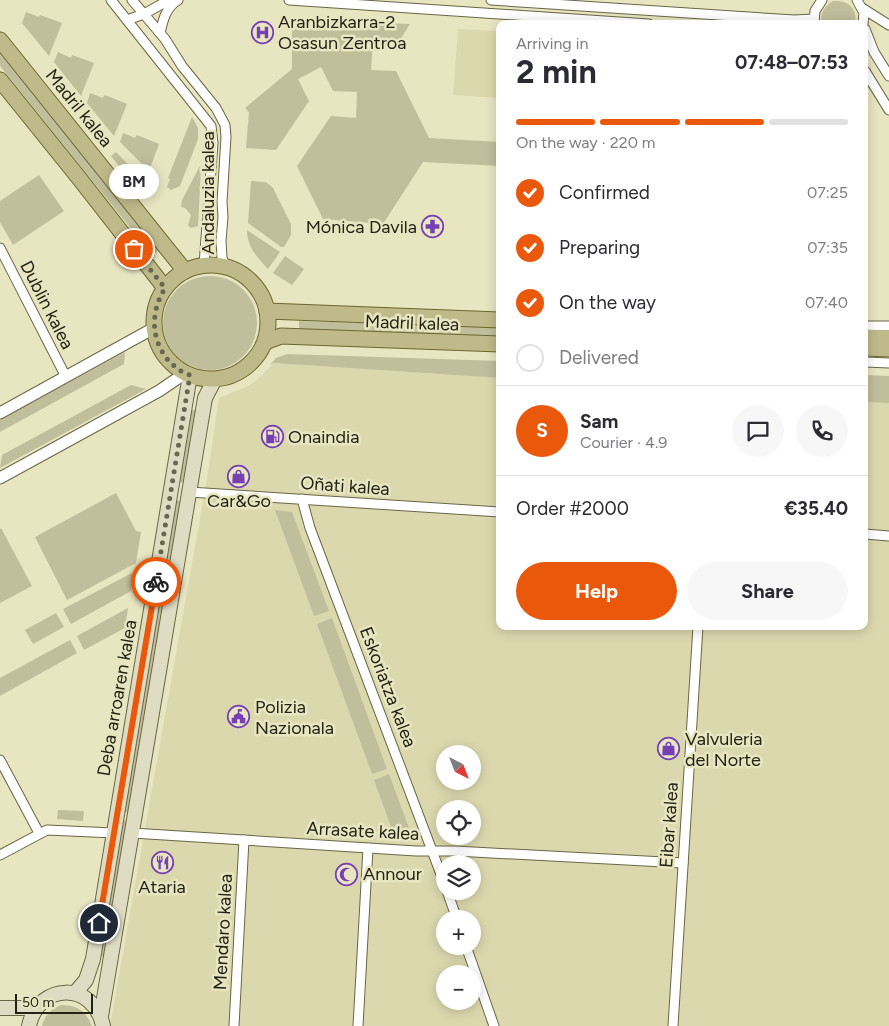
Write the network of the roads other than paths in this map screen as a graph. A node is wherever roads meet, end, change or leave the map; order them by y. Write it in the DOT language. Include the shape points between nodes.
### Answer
graph roads {
  1 [pos="111,0"];
  2 [pos="169,0"];
  3 [pos="178,0"];
  4 [pos="288,0"];
  5 [pos="492,0"];
  6 [pos="136,1"];
  7 [pos="819,1"];
  8 [pos="859,4"];
  9 [pos="144,14"];
  10 [pos="126,20"];
  11 [pos="589,20"];
  12 [pos="794,20"];
  13 [pos="814,20"];
  14 [pos="863,20"];
  15 [pos="889,25"];
  16 [pos="160,33"];
  17 [pos="868,37"];
  18 [pos="0,40"];
  19 [pos="868,76"];
  20 [pos="889,76"];
  21 [pos="0,80"];
  22 [pos="889,110"];
  23 [pos="0,248"];
  24 [pos="204,265"];
  25 [pos="226,267"];
  26 [pos="185,271"];
  27 [pos="165,288"];
  28 [pos="267,311"];
  29 [pos="496,320"];
  30 [pos="868,326"];
  31 [pos="889,326"];
  32 [pos="154,328"];
  33 [pos="868,337"];
  34 [pos="889,338"];
  35 [pos="265,342"];
  36 [pos="496,344"];
  37 [pos="868,348"];
  38 [pos="889,349"];
  39 [pos="868,362"];
  40 [pos="889,363"];
  41 [pos="187,375"];
  42 [pos="66,377"];
  43 [pos="215,379"];
  44 [pos="0,413"];
  45 [pos="0,478"];
  46 [pos="189,492"];
  47 [pos="302,499"];
  48 [pos="496,512"];
  49 [pos="868,534"];
  50 [pos="889,536"];
  51 [pos="698,630"];
  52 [pos="0,760"];
  53 [pos="39,833"];
  54 [pos="114,833"];
  55 [pos="132,833"];
  56 [pos="244,840"];
  57 [pos="368,848"];
  58 [pos="433,851"];
  59 [pos="0,855"];
  60 [pos="436,860"];
  61 [pos="683,863"];
  62 [pos="469,955"];
  63 [pos="75,994"];
  64 [pos="0,1008"];
  65 [pos="35,1008"];
  66 [pos="102,1021"];
  67 [pos="29,1026"];
  68 [pos="234,1026"];
  69 [pos="358,1026"];
  70 [pos="494,1026"];
  71 [pos="672,1026"];
  1 -- 10 [label="street, Andaluzia kalea"];
  2 -- 9 [label="street"];
  3 -- 16 [label="street" via="166,13"];
  4 -- 11 [label="street"];
  5 -- 12 [label="street"];
  6 -- 9 [label="street, Andaluzia kalea"];
  6 -- 10 [label="street"];
  7 -- 13 [label="street"];
  8 -- 14 [label="street"];
  8 -- 15 [label="street"];
  9 -- 10 [label="street"];
  9 -- 16 [label="street, Andaluzia kalea"];
  10 -- 24 [label="street, Andaluzia kalea" via="211,126 213,143"];
  16 -- 25 [label="street, Andaluzia kalea" via="225,125 221,241"];
  17 -- 20 [label="street"];
  18 -- 26 [label="main road, Madril kalea"];
  19 -- 22 [label="street"];
  21 -- 27 [label="main road"];
  23 -- 42 [label="street, Dublin kalea"];
  24 -- 25 [label="main road"];
  24 -- 26 [label="main road"];
  25 -- 28 [label="main road" via="253,283"];
  26 -- 27 [label="main road"];
  27 -- 32 [label="main road" via="156,307"];
  28 -- 29 [label="main road, Madril kalea"];
  28 -- 35 [label="main road"];
  30 -- 31 [label="street"];
  32 -- 41 [label="main road" via="163,354"];
  32 -- 42 [label="street"];
  33 -- 34 [label="main road"];
  35 -- 36 [label="main road, Madril kalea" via="280,336"];
  35 -- 43 [label="main road" via="249,365 238,373"];
  37 -- 38 [label="main road"];
  39 -- 40 [label="street"];
  41 -- 43 [label="main road"];
  41 -- 45 [label="street"];
  41 -- 54 [label="main road, Deba arroaren kalea"];
  42 -- 44 [label="street"];
  43 -- 46 [label="main road, Deba arroaren kalea" via="205,398"];
  46 -- 47 [label="street, Oñati kalea"];
  46 -- 55 [label="main road, Deba arroaren kalea"];
  47 -- 48 [label="street, Oñati kalea"];
  47 -- 58 [label="street, Eskoriatza kalea" via="310,528"];
  49 -- 50 [label="street"];
  51 -- 61 [label="street, Eibar kalea"];
  52 -- 53 [label="street"];
  53 -- 54 [label="street" via="47,830"];
  53 -- 59 [label="street"];
  54 -- 63 [label="main road, Deba arroaren kalea" via="93,959 86,980"];
  55 -- 56 [label="street, Arrasate kalea"];
  55 -- 66 [label="main road, Deba arroaren kalea"];
  56 -- 57 [label="street, Arrasate kalea"];
  56 -- 68 [label="street, Mendaro kalea"];
  57 -- 58 [label="street, Arrasate kalea"];
  57 -- 69 [label="street"];
  58 -- 60 [label="street, Eskoriatza kalea"];
  58 -- 61 [label="street, Arrasate kalea"];
  61 -- 71 [label="street, Eibar kalea"];
  62 -- 70 [label="street"];
  63 -- 65 [label="main road" via="60,993 46,998"];
  63 -- 66 [label="main road" via="94,1005"];
  64 -- 65 [label="main road"];
  65 -- 67 [label="main road"];
}
